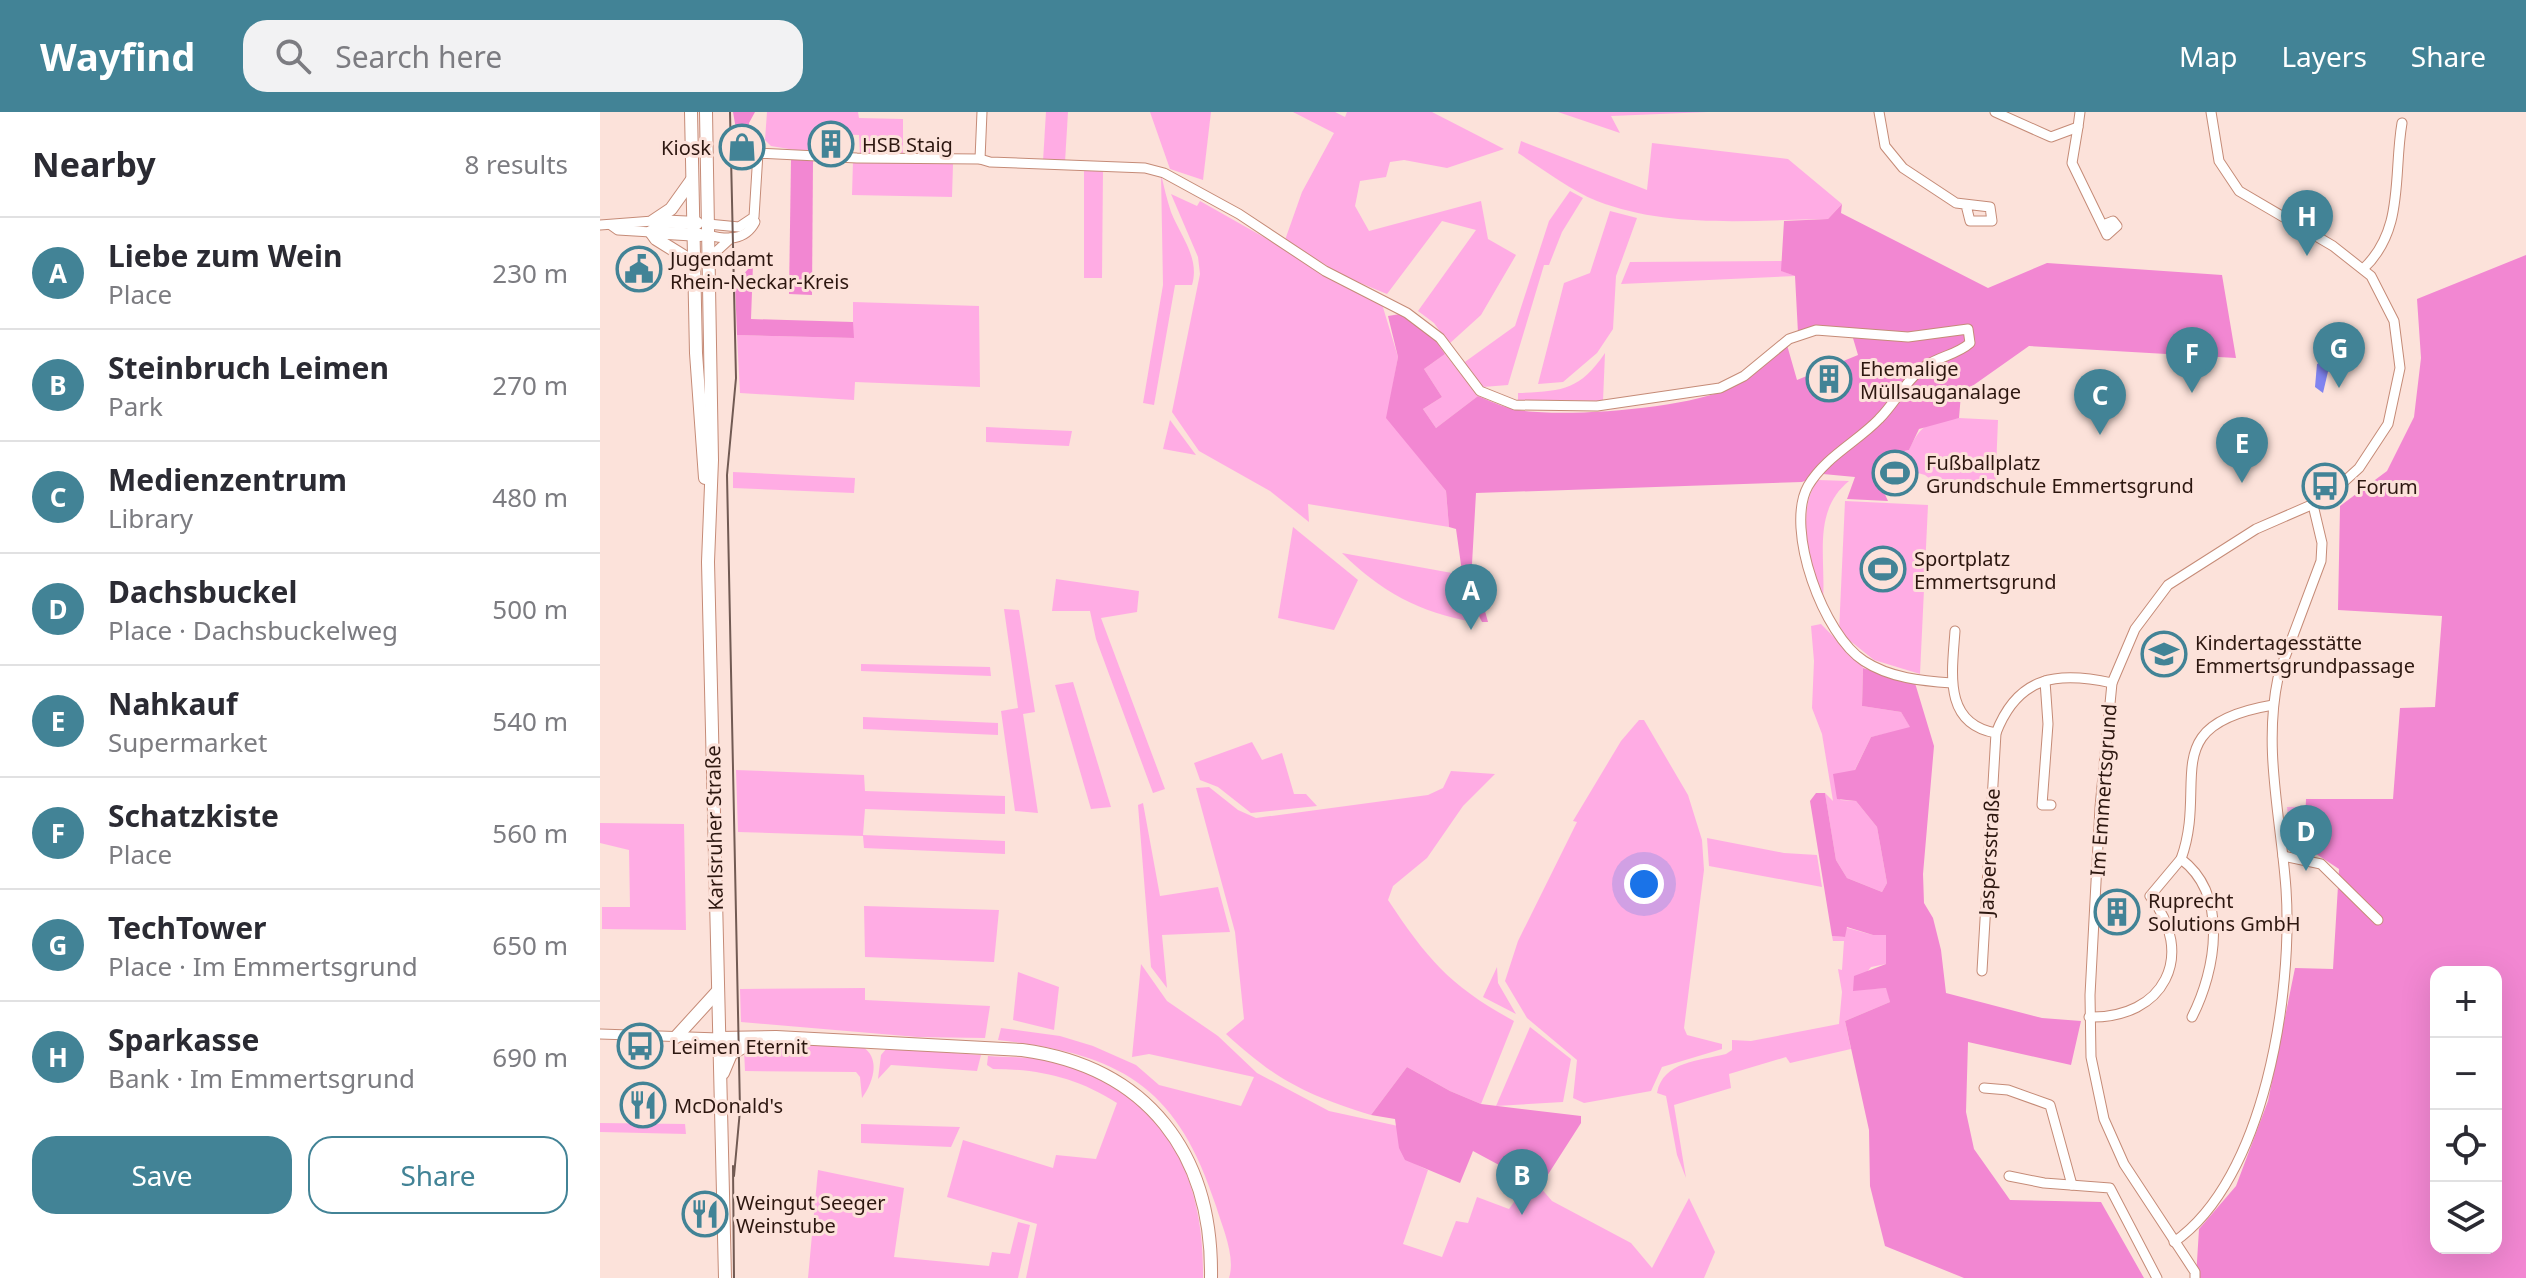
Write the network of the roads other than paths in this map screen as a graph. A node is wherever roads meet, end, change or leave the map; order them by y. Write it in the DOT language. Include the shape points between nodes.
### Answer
graph roads {
  1 [pos="691,112"];
  2 [pos="706,112"];
  3 [pos="982,112"];
  4 [pos="1879,112"];
  5 [pos="1995,112"];
  6 [pos="2080,112"];
  7 [pos="2211,112"];
  8 [pos="2402,123"];
  9 [pos="2078,127"];
  10 [pos="980,159"];
  11 [pos="691,181"];
  12 [pos="1966,205"];
  13 [pos="754,219"];
  14 [pos="606,225"];
  15 [pos="2103,225"];
  16 [pos="652,226"];
  17 [pos="692,228"];
  18 [pos="708,230"];
  19 [pos="736,237"];
  20 [pos="708,259"];
  21 [pos="693,262"];
  22 [pos="2363,269"];
  23 [pos="708,493"];
  24 [pos="2313,505"];
  25 [pos="1955,631"];
  26 [pos="2282,665"];
  27 [pos="2278,678"];
  28 [pos="2045,681"];
  29 [pos="1952,683"];
  30 [pos="2112,683"];
  31 [pos="2273,705"];
  32 [pos="1996,733"];
  33 [pos="2051,805"];
  34 [pos="2283,856"];
  35 [pos="2181,859"];
  36 [pos="2378,920"];
  37 [pos="1982,971"];
  38 [pos="717,992"];
  39 [pos="2192,1017"];
  40 [pos="2089,1022"];
  41 [pos="600,1034"];
  42 [pos="676,1037"];
  43 [pos="763,1037"];
  44 [pos="719,1038"];
  45 [pos="720,1077"];
  46 [pos="1984,1088"];
  47 [pos="2009,1176"];
  48 [pos="2072,1185"];
  49 [pos="2174,1242"];
  50 [pos="725,1278"];
  51 [pos="1211,1278"];
  52 [pos="2157,1278"];
  53 [pos="2195,1278"];
  1 -- 11 [label="main road, Karlsruher Straße"];
  2 -- 18 [label="main road, Karlsruher Straße"];
  3 -- 10 [label="street"];
  4 -- 12 [label="street" via="1882,138 1896,161"];
  5 -- 9 [label="street" via="2048,137"];
  6 -- 9 [label="street"];
  7 -- 22 [label="street, Im Emmertsgrund" via="2219,161 2239,191"];
  8 -- 22 [label="street" via="2391,227"];
  9 -- 15 [label="street" via="2072,163"];
  10 -- 13 [label="street" via="758,153"];
  10 -- 29 [label="street" via="1164,173 1325,271 1407,313 1440,338 1480,391 1515,405 1609,405 1720,388 1744,376 1789,339 1816,330 1908,337 1968,329 1970,343 1919,371 1880,419 1821,468 1804,494 1802,512 1822,607 1851,650 1890,673"];
  11 -- 16 [label="main road"];
  11 -- 17 [label="main road, Karlsruher Straße"];
  13 -- 18 [label="street" via="739,227"];
  13 -- 19 [label="street"];
  14 -- 16 [label="street" via="618,230"];
  16 -- 17 [label="main road"];
  16 -- 21 [label="main road" via="656,239"];
  17 -- 18 [label="main road"];
  17 -- 21 [label="main road, Karlsruher Straße"];
  18 -- 19 [label="street"];
  18 -- 20 [label="main road, Karlsruher Straße"];
  19 -- 20 [label="street"];
  20 -- 23 [label="main road, Karlsruher Straße"];
  21 -- 23 [label="main road, Karlsruher Straße"];
  22 -- 24 [label="street, Im Emmertsgrund" via="2387,304 2399,339 2399,385 2384,433 2359,468"];
  23 -- 38 [label="main road, Karlsruher Straße"];
  24 -- 26 [label="street" via="2321,561"];
  24 -- 30 [label="street, Im Emmertsgrund" via="2256,529 2168,585 2135,629"];
  25 -- 29 [label="street"];
  27 -- 31 [label="street"];
  28 -- 30 [label="street" via="2082,678"];
  28 -- 32 [label="street, Jaspersstraße" via="2020,692"];
  28 -- 33 [label="street" via="2048,724 2042,805"];
  29 -- 32 [label="street" via="1962,715 1976,727"];
  30 -- 40 [label="street, Im Emmertsgrund" via="2104,737"];
  31 -- 34 [label="street" via="2273,773"];
  31 -- 35 [label="street" via="2222,722 2195,747"];
  32 -- 37 [label="street, Jaspersstraße"];
  34 -- 36 [label="street" via="2321,864"];
  34 -- 49 [label="street" via="2285,978 2264,1090 2218,1198 2203,1219"];
  35 -- 39 [label="street" via="2203,886 2213,930 2208,978"];
  35 -- 40 [label="street" via="2150,896 2172,940 2163,983 2132,1012"];
  38 -- 42 [label="main road"];
  38 -- 44 [label="main road, Karlsruher Straße"];
  40 -- 49 [label="street, Im Emmertsgrund" via="2104,1119 2124,1164"];
  41 -- 42 [label="street"];
  42 -- 44 [label="street"];
  43 -- 44 [label="main road"];
  43 -- 45 [label="main road" via="731,1054"];
  43 -- 51 [label="main road" via="1001,1048 1051,1054 1099,1070 1133,1092 1164,1122 1187,1157 1204,1195"];
  44 -- 45 [label="main road, Karlsruher Straße"];
  45 -- 50 [label="main road, Karlsruher Straße"];
  46 -- 48 [label="street" via="2008,1090 2050,1105"];
  47 -- 48 [label="street"];
  48 -- 52 [label="street" via="2112,1189"];
  49 -- 53 [label="street, Im Emmertsgrund"];
}
